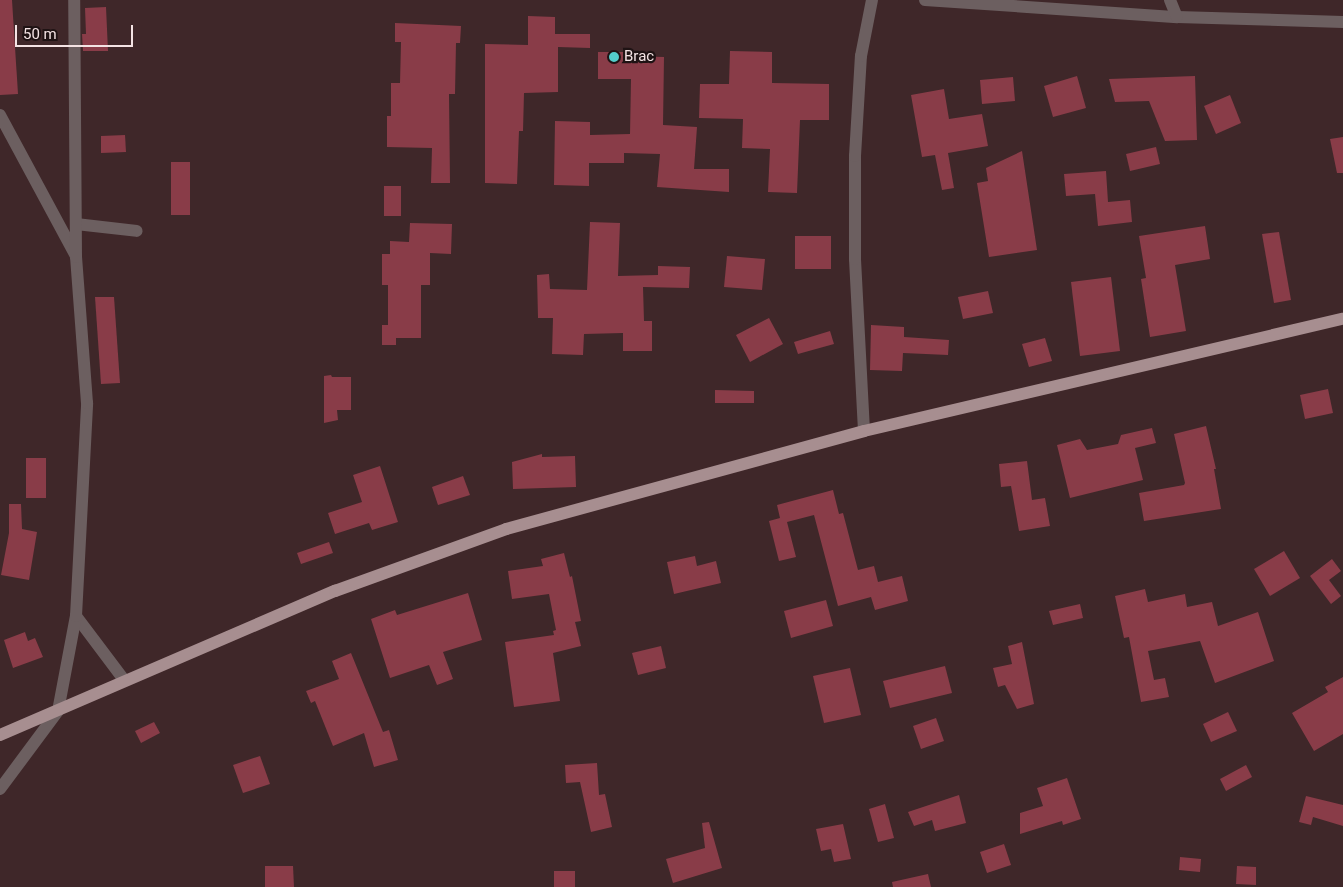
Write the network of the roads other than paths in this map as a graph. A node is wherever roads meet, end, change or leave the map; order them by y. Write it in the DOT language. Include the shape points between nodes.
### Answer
graph roads {
  1 [pos="74,0"];
  2 [pos="872,0"];
  3 [pos="924,0"];
  4 [pos="1170,0"];
  5 [pos="1177,17"];
  6 [pos="1343,22"];
  7 [pos="0,115"];
  8 [pos="76,224"];
  9 [pos="137,231"];
  10 [pos="76,256"];
  11 [pos="1343,319"];
  12 [pos="864,431"];
  13 [pos="76,616"];
  14 [pos="124,680"];
  15 [pos="58,710"];
  16 [pos="0,734"];
  17 [pos="0,789"];
  1 -- 8 [label="street"];
  2 -- 12 [label="street" via="861,56 854,156 854,259"];
  3 -- 5 [label="street"];
  4 -- 5 [label="street"];
  5 -- 6 [label="street"];
  7 -- 10 [label="street"];
  8 -- 9 [label="street"];
  8 -- 10 [label="street"];
  10 -- 13 [label="street" via="87,403"];
  11 -- 12 [label="main road"];
  12 -- 14 [label="main road" via="506,529 335,591"];
  13 -- 14 [label="street"];
  13 -- 15 [label="street"];
  14 -- 15 [label="main road"];
  15 -- 16 [label="main road"];
  15 -- 17 [label="street"];
}
